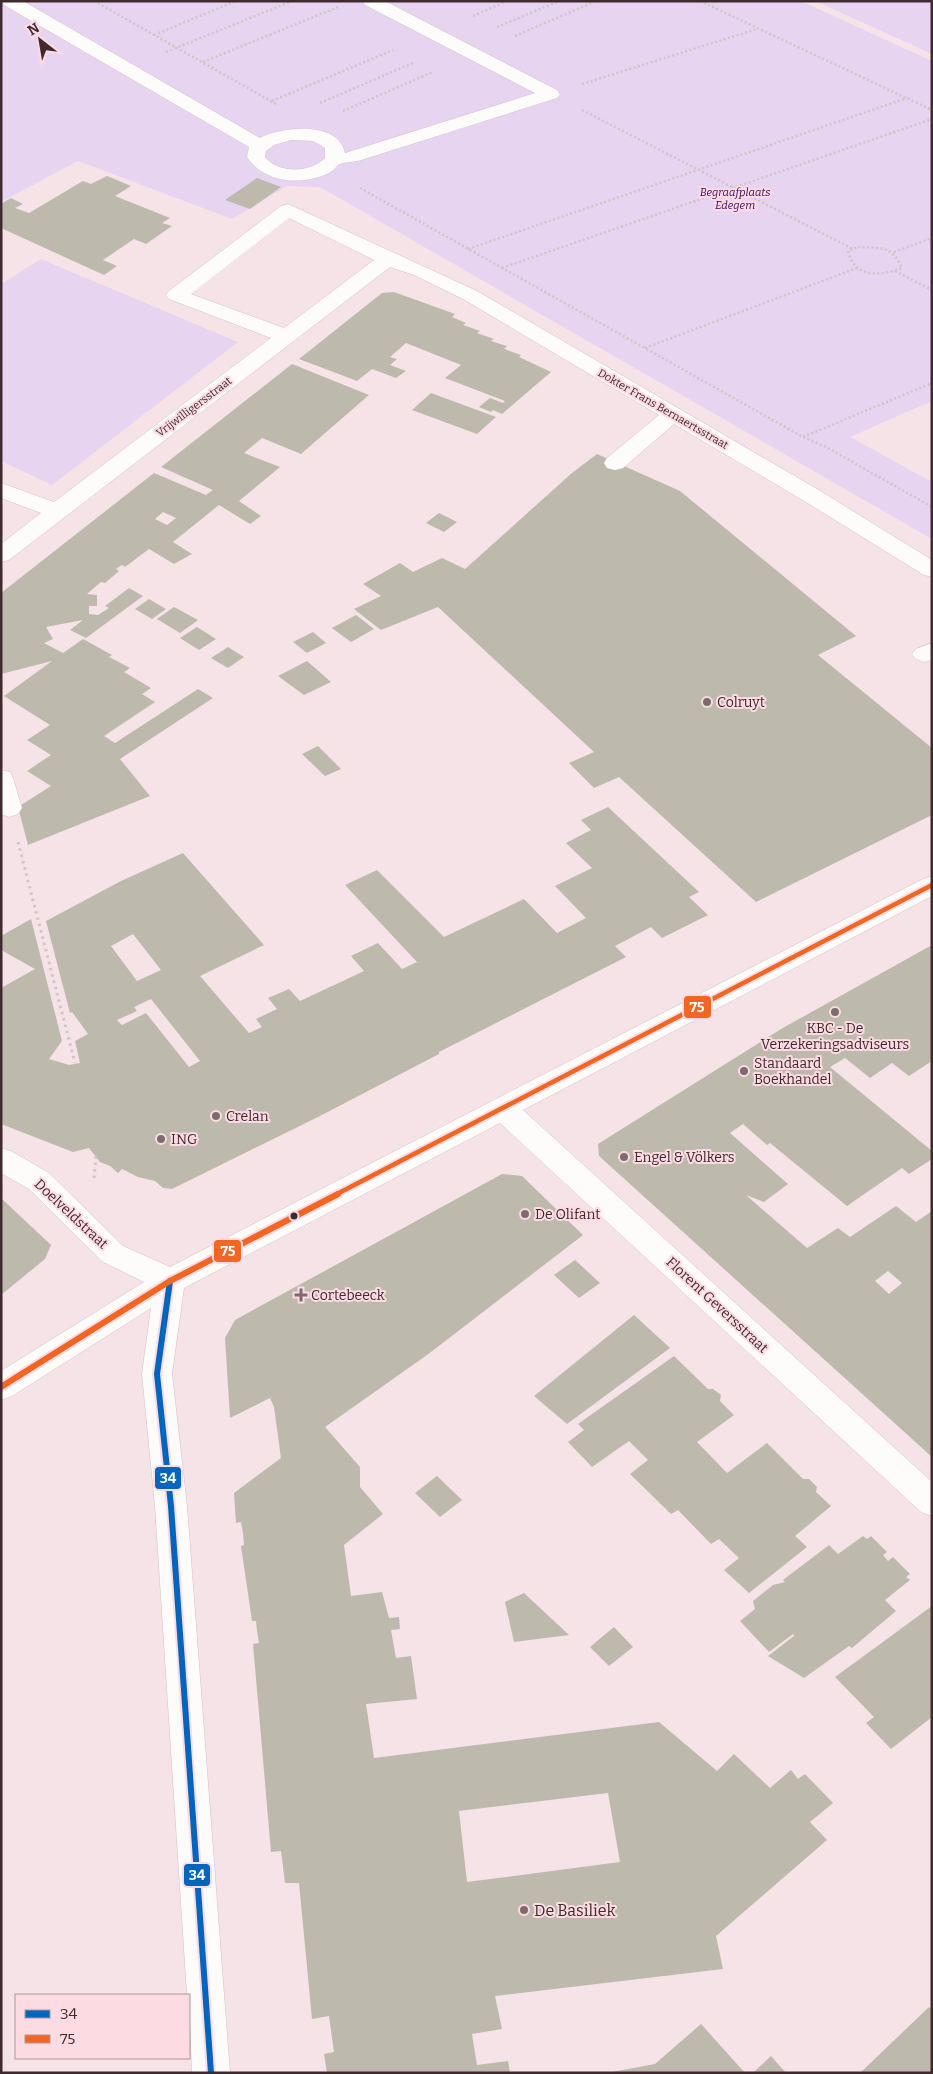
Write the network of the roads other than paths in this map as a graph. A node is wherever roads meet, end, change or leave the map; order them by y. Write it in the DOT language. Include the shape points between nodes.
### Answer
graph roads {
  1 [pos="10,1"];
  2 [pos="371,1"];
  3 [pos="260,146"];
  4 [pos="329,164"];
  5 [pos="388,259"];
  6 [pos="288,337"];
  7 [pos="672,414"];
  8 [pos="615,462"];
  9 [pos="1,490"];
  10 [pos="57,511"];
  11 [pos="1,555"];
  12 [pos="932,570"];
  13 [pos="1,778"];
  14 [pos="9,808"];
  15 [pos="932,885"];
  16 [pos="503,1109"];
  17 [pos="1,1159"];
  18 [pos="170,1281"];
  19 [pos="1,1387"];
  20 [pos="932,1502"];
  21 [pos="212,2073"];
  1 -- 3 [label="street"];
  2 -- 4 [label="street" via="551,94"];
  3 -- 4 [label="street" via="256,159 268,170 306,174"];
  3 -- 4 [label="street" via="290,134 309,135 327,140 334,146 336,153"];
  5 -- 6 [label="street, Vrijwilligersstraat"];
  5 -- 6 [label="street, Dokter Frans Bernaertsstraat" via="288,210 176,295"];
  5 -- 7 [label="street, Dokter Frans Bernaertsstraat" via="421,271 470,296"];
  6 -- 10 [label="street, Vrijwilligersstraat"];
  7 -- 8 [label="street"];
  7 -- 12 [label="street, Dokter Frans Bernaertsstraat"];
  9 -- 10 [label="street"];
  10 -- 11 [label="street, Vrijwilligersstraat"];
  13 -- 14 [label="street"];
  15 -- 16 [label="street"];
  16 -- 18 [label="street"];
  16 -- 20 [label="street, Florent Geversstraat"];
  17 -- 18 [label="street, Doelveldstraat" via="39,1182 113,1254"];
  18 -- 19 [label="street"];
  18 -- 21 [label="street" via="156,1374 171,1506"];
}
